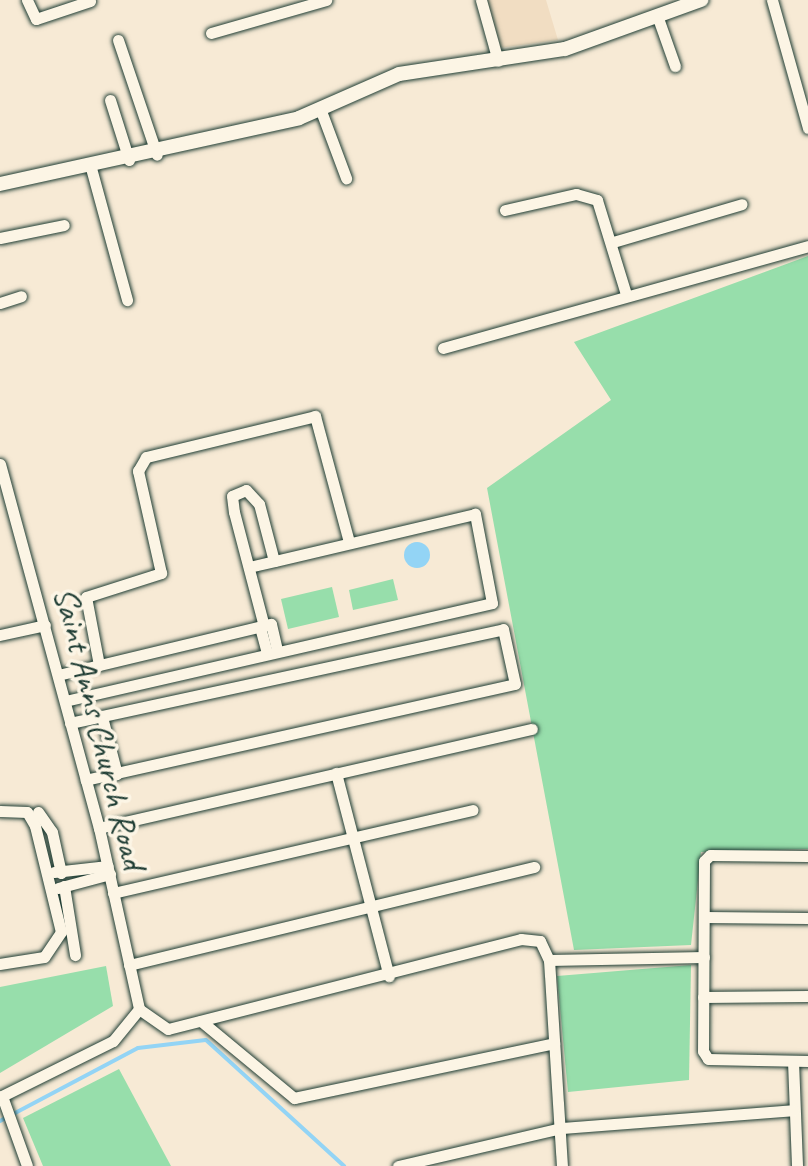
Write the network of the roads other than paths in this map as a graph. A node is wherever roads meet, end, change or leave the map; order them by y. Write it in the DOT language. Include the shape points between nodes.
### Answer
graph roads {
  1 [pos="27,0"];
  2 [pos="326,0"];
  3 [pos="481,0"];
  4 [pos="701,0"];
  5 [pos="772,0"];
  6 [pos="90,1"];
  7 [pos="293,4"];
  8 [pos="658,18"];
  9 [pos="211,33"];
  10 [pos="118,40"];
  11 [pos="498,61"];
  12 [pos="675,66"];
  13 [pos="110,100"];
  14 [pos="321,111"];
  15 [pos="808,128"];
  16 [pos="157,155"];
  17 [pos="129,160"];
  18 [pos="91,168"];
  19 [pos="346,178"];
  20 [pos="0,184"];
  21 [pos="742,204"];
  22 [pos="505,210"];
  23 [pos="64,225"];
  24 [pos="0,238"];
  25 [pos="613,242"];
  26 [pos="808,246"];
  27 [pos="626,294"];
  28 [pos="21,296"];
  29 [pos="127,300"];
  30 [pos="0,303"];
  31 [pos="443,348"];
  32 [pos="0,464"];
  33 [pos="349,542"];
  34 [pos="274,561"];
  35 [pos="249,567"];
  36 [pos="45,625"];
  37 [pos="265,626"];
  38 [pos="0,635"];
  39 [pos="272,652"];
  40 [pos="99,665"];
  41 [pos="58,675"];
  42 [pos="65,701"];
  43 [pos="102,717"];
  44 [pos="70,723"];
  45 [pos="532,729"];
  46 [pos="336,773"];
  47 [pos="117,774"];
  48 [pos="86,780"];
  49 [pos="473,810"];
  50 [pos="0,811"];
  51 [pos="38,812"];
  52 [pos="99,828"];
  53 [pos="354,843"];
  54 [pos="808,856"];
  55 [pos="534,867"];
  56 [pos="109,870"];
  57 [pos="57,880"];
  58 [pos="113,893"];
  59 [pos="371,910"];
  60 [pos="704,917"];
  61 [pos="808,918"];
  62 [pos="75,955"];
  63 [pos="704,957"];
  64 [pos="549,960"];
  65 [pos="0,964"];
  66 [pos="129,965"];
  67 [pos="389,976"];
  68 [pos="808,996"];
  69 [pos="703,997"];
  70 [pos="139,1009"];
  71 [pos="201,1021"];
  72 [pos="554,1043"];
  73 [pos="793,1061"];
  74 [pos="808,1061"];
  75 [pos="1,1097"];
  76 [pos="793,1110"];
  77 [pos="561,1128"];
  78 [pos="27,1166"];
  79 [pos="398,1166"];
  80 [pos="562,1166"];
  81 [pos="797,1166"];
  1 -- 6 [label="street" via="36,19"];
  2 -- 7 [label="street"];
  3 -- 11 [label="street"];
  4 -- 8 [label="street"];
  5 -- 15 [label="street"];
  7 -- 9 [label="street"];
  8 -- 11 [label="street" via="565,49"];
  8 -- 12 [label="street"];
  10 -- 16 [label="street"];
  11 -- 14 [label="street" via="381,78"];
  13 -- 17 [label="street"];
  14 -- 16 [label="street"];
  14 -- 19 [label="street"];
  16 -- 17 [label="street"];
  17 -- 18 [label="street"];
  18 -- 20 [label="street"];
  18 -- 29 [label="street"];
  21 -- 25 [label="street"];
  22 -- 25 [label="street" via="587,194 597,200"];
  23 -- 24 [label="street"];
  25 -- 27 [label="street"];
  26 -- 27 [label="street"];
  27 -- 31 [label="street"];
  28 -- 30 [label="street"];
  32 -- 36 [label="street, Saint Anns Church Road"];
  33 -- 34 [label="street"];
  33 -- 39 [label="street" via="475,514 492,603"];
  33 -- 40 [label="street" via="315,416 146,457 138,471 161,573 86,597"];
  34 -- 35 [label="street"];
  34 -- 35 [label="street" via="254,493 237,492 234,512"];
  35 -- 37 [label="street"];
  36 -- 38 [label="street"];
  36 -- 41 [label="street, Saint Anns Church Road"];
  37 -- 39 [label="street"];
  37 -- 40 [label="street"];
  39 -- 42 [label="street"];
  40 -- 41 [label="street"];
  41 -- 42 [label="street, Saint Anns Church Road"];
  42 -- 44 [label="street, Saint Anns Church Road"];
  43 -- 44 [label="street"];
  43 -- 47 [label="street"];
  43 -- 47 [label="street" via="503,629 515,684"];
  44 -- 48 [label="street, Saint Anns Church Road"];
  45 -- 46 [label="street"];
  46 -- 52 [label="street"];
  46 -- 53 [label="street"];
  47 -- 48 [label="street"];
  48 -- 52 [label="street, Saint Anns Church Road"];
  49 -- 53 [label="street"];
  50 -- 57 [label="street" via="27,812"];
  51 -- 57 [label="street" via="52,832"];
  52 -- 56 [label="street, Saint Anns Church Road"];
  53 -- 58 [label="street"];
  53 -- 59 [label="street"];
  54 -- 60 [label="street" via="710,855"];
  55 -- 59 [label="street"];
  56 -- 57 [label="street"];
  56 -- 58 [label="street, Saint Anns Church Road"];
  57 -- 62 [label="street"];
  57 -- 65 [label="street" via="61,932 55,951"];
  58 -- 66 [label="street, Saint Anns Church Road"];
  59 -- 66 [label="street"];
  59 -- 67 [label="street"];
  60 -- 61 [label="street"];
  60 -- 63 [label="street"];
  63 -- 64 [label="street"];
  63 -- 69 [label="street"];
  64 -- 67 [label="street" via="540,941 521,939"];
  64 -- 72 [label="street"];
  66 -- 70 [label="street, Saint Anns Church Road"];
  67 -- 71 [label="street"];
  68 -- 69 [label="street"];
  69 -- 73 [label="street" via="708,1059"];
  70 -- 71 [label="street" via="168,1029"];
  70 -- 75 [label="street" via="113,1041"];
  71 -- 72 [label="street" via="294,1098"];
  72 -- 77 [label="street"];
  73 -- 74 [label="street"];
  73 -- 76 [label="street"];
  75 -- 78 [label="street"];
  76 -- 77 [label="street"];
  76 -- 81 [label="street"];
  77 -- 79 [label="street"];
  77 -- 80 [label="street"];
}
